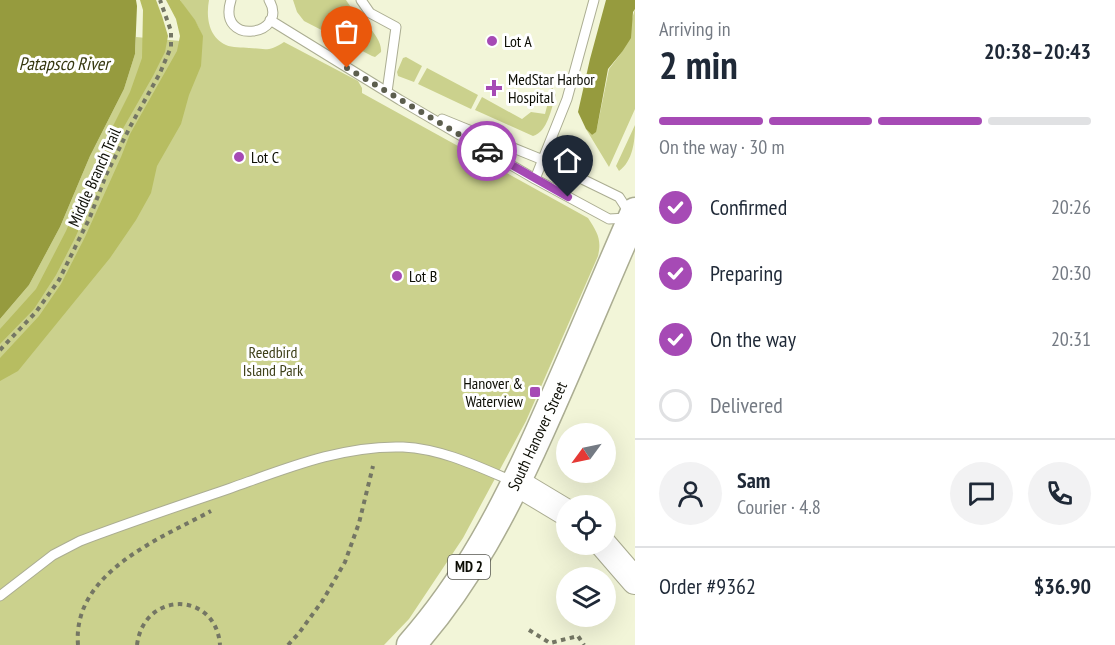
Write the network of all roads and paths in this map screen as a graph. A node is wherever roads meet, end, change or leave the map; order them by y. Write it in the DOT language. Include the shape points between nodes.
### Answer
graph roads {
  1 [pos="160,0"];
  2 [pos="231,0"];
  3 [pos="269,0"];
  4 [pos="361,0"];
  5 [pos="594,0"];
  6 [pos="270,20"];
  7 [pos="387,92"];
  8 [pos="409,105"];
  9 [pos="543,160"];
  10 [pos="535,179"];
  11 [pos="634,216"];
  12 [pos="0,350"];
  13 [pos="373,465"];
  14 [pos="516,483"];
  15 [pos="556,507"];
  16 [pos="211,511"];
  17 [pos="613,555"];
  18 [pos="635,581"];
  19 [pos="0,596"];
  20 [pos="529,630"];
  21 [pos="78,645"];
  22 [pos="138,645"];
  23 [pos="220,645"];
  24 [pos="288,645"];
  25 [pos="411,645"];
  26 [pos="584,645"];
  1 -- 12 [label="path, Middle Branch Trail" via="171,31 171,47 160,73 106,175 59,280 36,312"];
  2 -- 6 [label="lane" via="231,21 244,32 259,31"];
  3 -- 6 [label="lane" via="273,11"];
  4 -- 7 [label="lane" via="370,13 396,27"];
  5 -- 9 [label="lane" via="567,99"];
  6 -- 7 [label="lane"];
  7 -- 8 [label="lane"];
  8 -- 9 [label="lane"];
  8 -- 10 [label="lane"];
  9 -- 10 [label="lane"];
  9 -- 11 [label="lane" via="619,198"];
  10 -- 11 [label="lane" via="609,219"];
  11 -- 14 [label="main road, South Hanover Street / MD 2"];
  13 -- 24 [label="path" via="345,562 323,600"];
  14 -- 15 [label="main road"];
  14 -- 19 [label="lane" via="435,451 374,447 333,454 80,541 53,555"];
  14 -- 25 [label="main road, South Hanover Street / MD 2" via="473,562"];
  16 -- 21 [label="path" via="140,549 110,571 82,612"];
  17 -- 18 [label="main road"];
  20 -- 26 [label="path" via="550,643 578,636"];
  22 -- 23 [label="path" via="145,621 156,611 184,604 209,617 217,629"];
}
